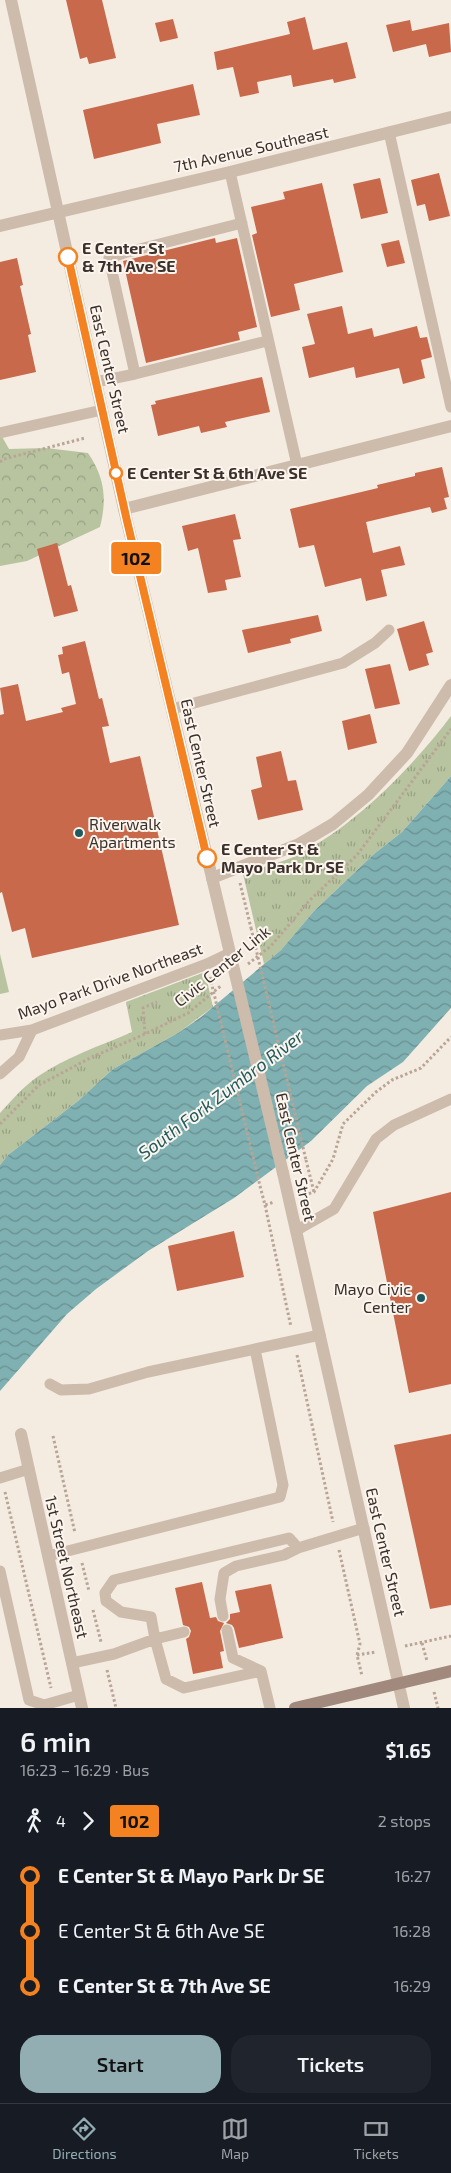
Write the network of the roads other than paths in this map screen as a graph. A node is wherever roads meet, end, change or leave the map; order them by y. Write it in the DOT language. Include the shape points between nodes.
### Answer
graph roads {
  1 [pos="11,0"];
  2 [pos="451,117"];
  3 [pos="389,132"];
  4 [pos="230,172"];
  5 [pos="57,211"];
  6 [pos="242,223"];
  7 [pos="0,226"];
  8 [pos="267,341"];
  9 [pos="135,374"];
  10 [pos="96,382"];
  11 [pos="451,407"];
  12 [pos="102,410"];
  13 [pos="451,426"];
  14 [pos="0,432"];
  15 [pos="297,465"];
  16 [pos="124,509"];
  17 [pos="389,630"];
  18 [pos="451,685"];
  19 [pos="172,709"];
  20 [pos="212,878"];
  21 [pos="230,953"];
  22 [pos="32,1030"];
  23 [pos="0,1035"];
  24 [pos="0,1074"];
  25 [pos="451,1099"];
  26 [pos="296,1230"];
  27 [pos="320,1335"];
  28 [pos="255,1349"];
  29 [pos="50,1384"];
  30 [pos="21,1434"];
  31 [pos="29,1469"];
  32 [pos="1,1478"];
  33 [pos="364,1528"];
  34 [pos="298,1548"];
  35 [pos="48,1556"];
  36 [pos="0,1571"];
  37 [pos="223,1616"];
  38 [pos="226,1630"];
  39 [pos="184,1632"];
  40 [pos="155,1639"];
  41 [pos="72,1663"];
  42 [pos="261,1671"];
  43 [pos="451,1671"];
  44 [pos="399,1684"];
  45 [pos="80,1695"];
  46 [pos="82,1708"];
  47 [pos="270,1708"];
  48 [pos="296,1708"];
  49 [pos="404,1708"];
  1 -- 5 [label="street, East Center Street"];
  2 -- 3 [label="street, 7th Avenue Southeast"];
  3 -- 4 [label="street, 7th Avenue Southeast"];
  3 -- 11 [label="lane"];
  4 -- 5 [label="street, 7th Avenue Southeast"];
  4 -- 6 [label="lane"];
  5 -- 7 [label="street, 7th Avenue Southeast"];
  5 -- 10 [label="street, East Center Street"];
  6 -- 8 [label="lane"];
  6 -- 9 [label="lane" via="110,258"];
  8 -- 9 [label="lane"];
  8 -- 15 [label="lane"];
  9 -- 10 [label="lane"];
  10 -- 12 [label="street, East Center Street"];
  12 -- 14 [label="lane"];
  12 -- 16 [label="street, East Center Street"];
  13 -- 15 [label="street"];
  15 -- 16 [label="street"];
  16 -- 19 [label="street, East Center Street"];
  17 -- 19 [label="lane" via="370,647 343,663"];
  18 -- 20 [label="street" via="407,753 354,807 299,844"];
  19 -- 20 [label="street, East Center Street"];
  20 -- 21 [label="street, East Center Street"];
  21 -- 22 [label="lane, Mayo Park Drive Northeast"];
  21 -- 26 [label="street, East Center Street, bridge"];
  22 -- 23 [label="lane, Mayo Park Drive Northeast"];
  22 -- 24 [label="lane" via="19,1056"];
  25 -- 26 [label="lane" via="394,1125 376,1139 334,1209"];
  26 -- 27 [label="street, East Center Street"];
  27 -- 28 [label="lane"];
  27 -- 33 [label="street, East Center Street"];
  28 -- 29 [label="lane" via="148,1372 89,1389 61,1390"];
  28 -- 35 [label="lane" via="283,1485 280,1498"];
  30 -- 31 [label="street, 1st Street Northeast"];
  31 -- 32 [label="lane"];
  31 -- 35 [label="street, 1st Street Northeast"];
  33 -- 34 [label="lane"];
  33 -- 44 [label="street, East Center Street"];
  34 -- 37 [label="lane" via="284,1555 236,1566 224,1573 220,1598"];
  34 -- 40 [label="lane" via="289,1538 114,1580 105,1593 106,1601 121,1612 151,1617"];
  35 -- 41 [label="street, 1st Street Northeast"];
  36 -- 45 [label="lane" via="30,1700 44,1705"];
  38 -- 42 [label="lane" via="233,1658"];
  39 -- 40 [label="lane"];
  40 -- 41 [label="lane"];
  40 -- 42 [label="lane" via="166,1679 184,1688"];
  41 -- 45 [label="street, 1st Street Northeast"];
  42 -- 47 [label="lane"];
  43 -- 44 [label="main road"];
  44 -- 48 [label="main road"];
  44 -- 49 [label="street, East Center Street"];
  45 -- 46 [label="street, 1st Street Northeast"];
}
